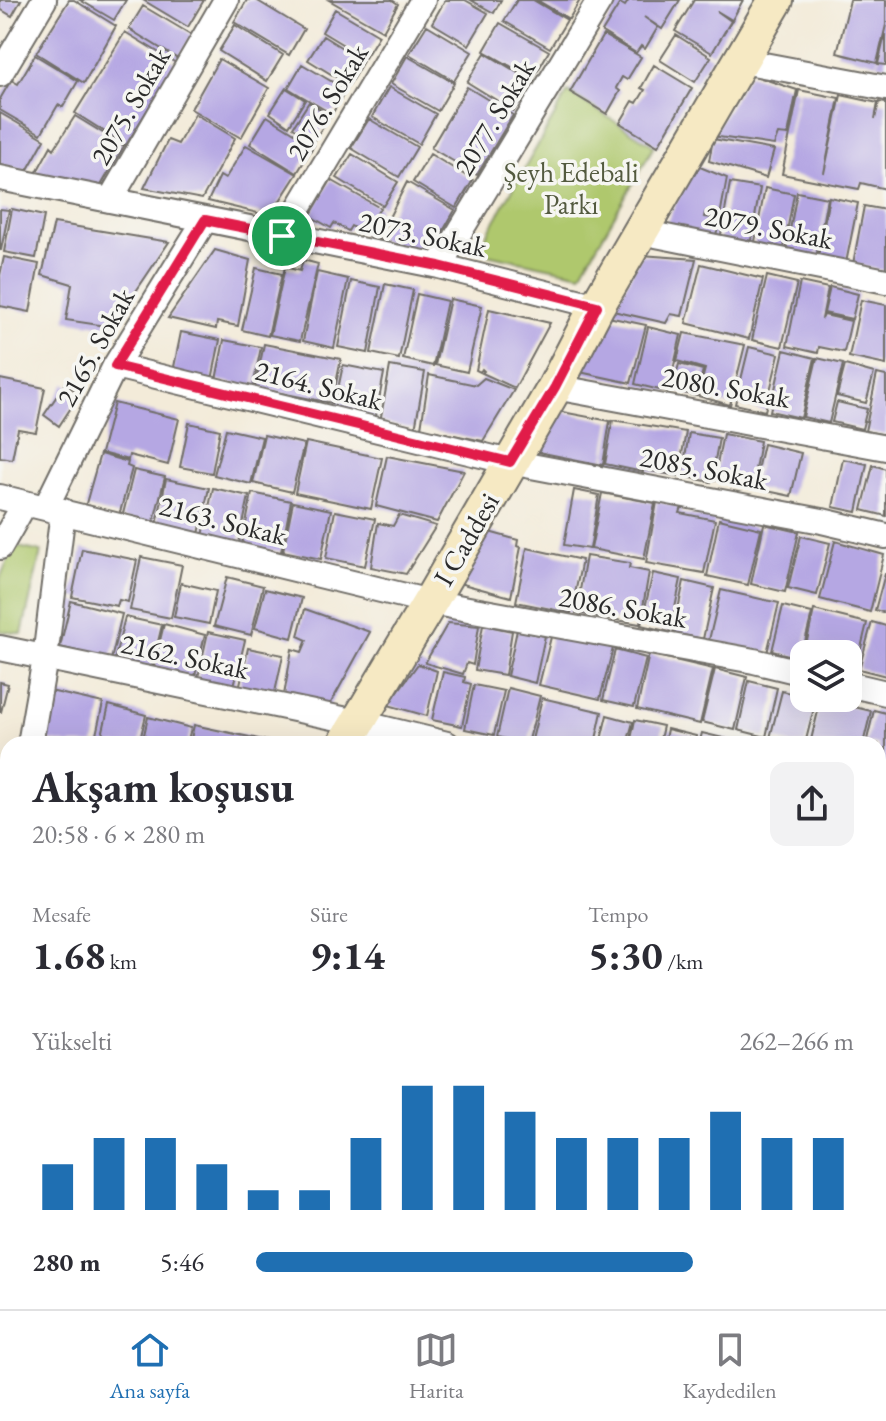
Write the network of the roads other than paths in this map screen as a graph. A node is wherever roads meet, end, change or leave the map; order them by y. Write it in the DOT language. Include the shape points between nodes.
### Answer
graph roads {
  1 [pos="44,0"];
  2 [pos="226,0"];
  3 [pos="423,0"];
  4 [pos="600,0"];
  5 [pos="776,0"];
  6 [pos="742,61"];
  7 [pos="0,74"];
  8 [pos="886,88"];
  9 [pos="0,178"];
  10 [pos="110,200"];
  11 [pos="205,220"];
  12 [pos="641,232"];
  13 [pos="282,236"];
  14 [pos="439,266"];
  15 [pos="886,281"];
  16 [pos="597,306"];
  17 [pos="115,366"];
  18 [pos="555,387"];
  19 [pos="886,448"];
  20 [pos="510,462"];
  21 [pos="0,497"];
  22 [pos="45,507"];
  23 [pos="886,536"];
  24 [pos="0,547"];
  25 [pos="430,602"];
  26 [pos="0,648"];
  27 [pos="45,658"];
  28 [pos="790,670"];
  29 [pos="862,687"];
  30 [pos="886,693"];
  31 [pos="351,733"];
  32 [pos="31,736"];
  33 [pos="377,736"];
  1 -- 7 [label="street"];
  2 -- 10 [label="street, 2075. Sokak"];
  3 -- 13 [label="street, 2076. Sokak"];
  4 -- 14 [label="street, 2077. Sokak"];
  5 -- 6 [label="street, I Caddesi"];
  6 -- 8 [label="street"];
  6 -- 12 [label="street, I Caddesi"];
  9 -- 10 [label="street, 2073. Sokak"];
  10 -- 11 [label="street, 2073. Sokak"];
  11 -- 13 [label="street, 2073. Sokak"];
  11 -- 17 [label="street, 2165. Sokak"];
  12 -- 15 [label="street, 2079. Sokak"];
  12 -- 16 [label="street, I Caddesi"];
  13 -- 14 [label="street, 2073. Sokak"];
  14 -- 16 [label="street, 2073. Sokak"];
  16 -- 18 [label="street, I Caddesi"];
  17 -- 20 [label="street, 2164. Sokak"];
  17 -- 22 [label="street, 2165. Sokak"];
  18 -- 19 [label="street, 2080. Sokak"];
  18 -- 20 [label="street, I Caddesi"];
  20 -- 23 [label="street, 2085. Sokak"];
  20 -- 25 [label="street, I Caddesi"];
  21 -- 22 [label="street, 2163. Sokak"];
  22 -- 24 [label="street"];
  22 -- 25 [label="street, 2163. Sokak"];
  22 -- 27 [label="street, 2165. Sokak"];
  25 -- 28 [label="street, 2086. Sokak"];
  25 -- 31 [label="street, I Caddesi"];
  26 -- 27 [label="street, 2162. Sokak"];
  27 -- 31 [label="street, 2162. Sokak"];
  27 -- 32 [label="street, 2165. Sokak"];
  29 -- 30 [label="street"];
  31 -- 33 [label="street, 2162. Sokak"];
}
